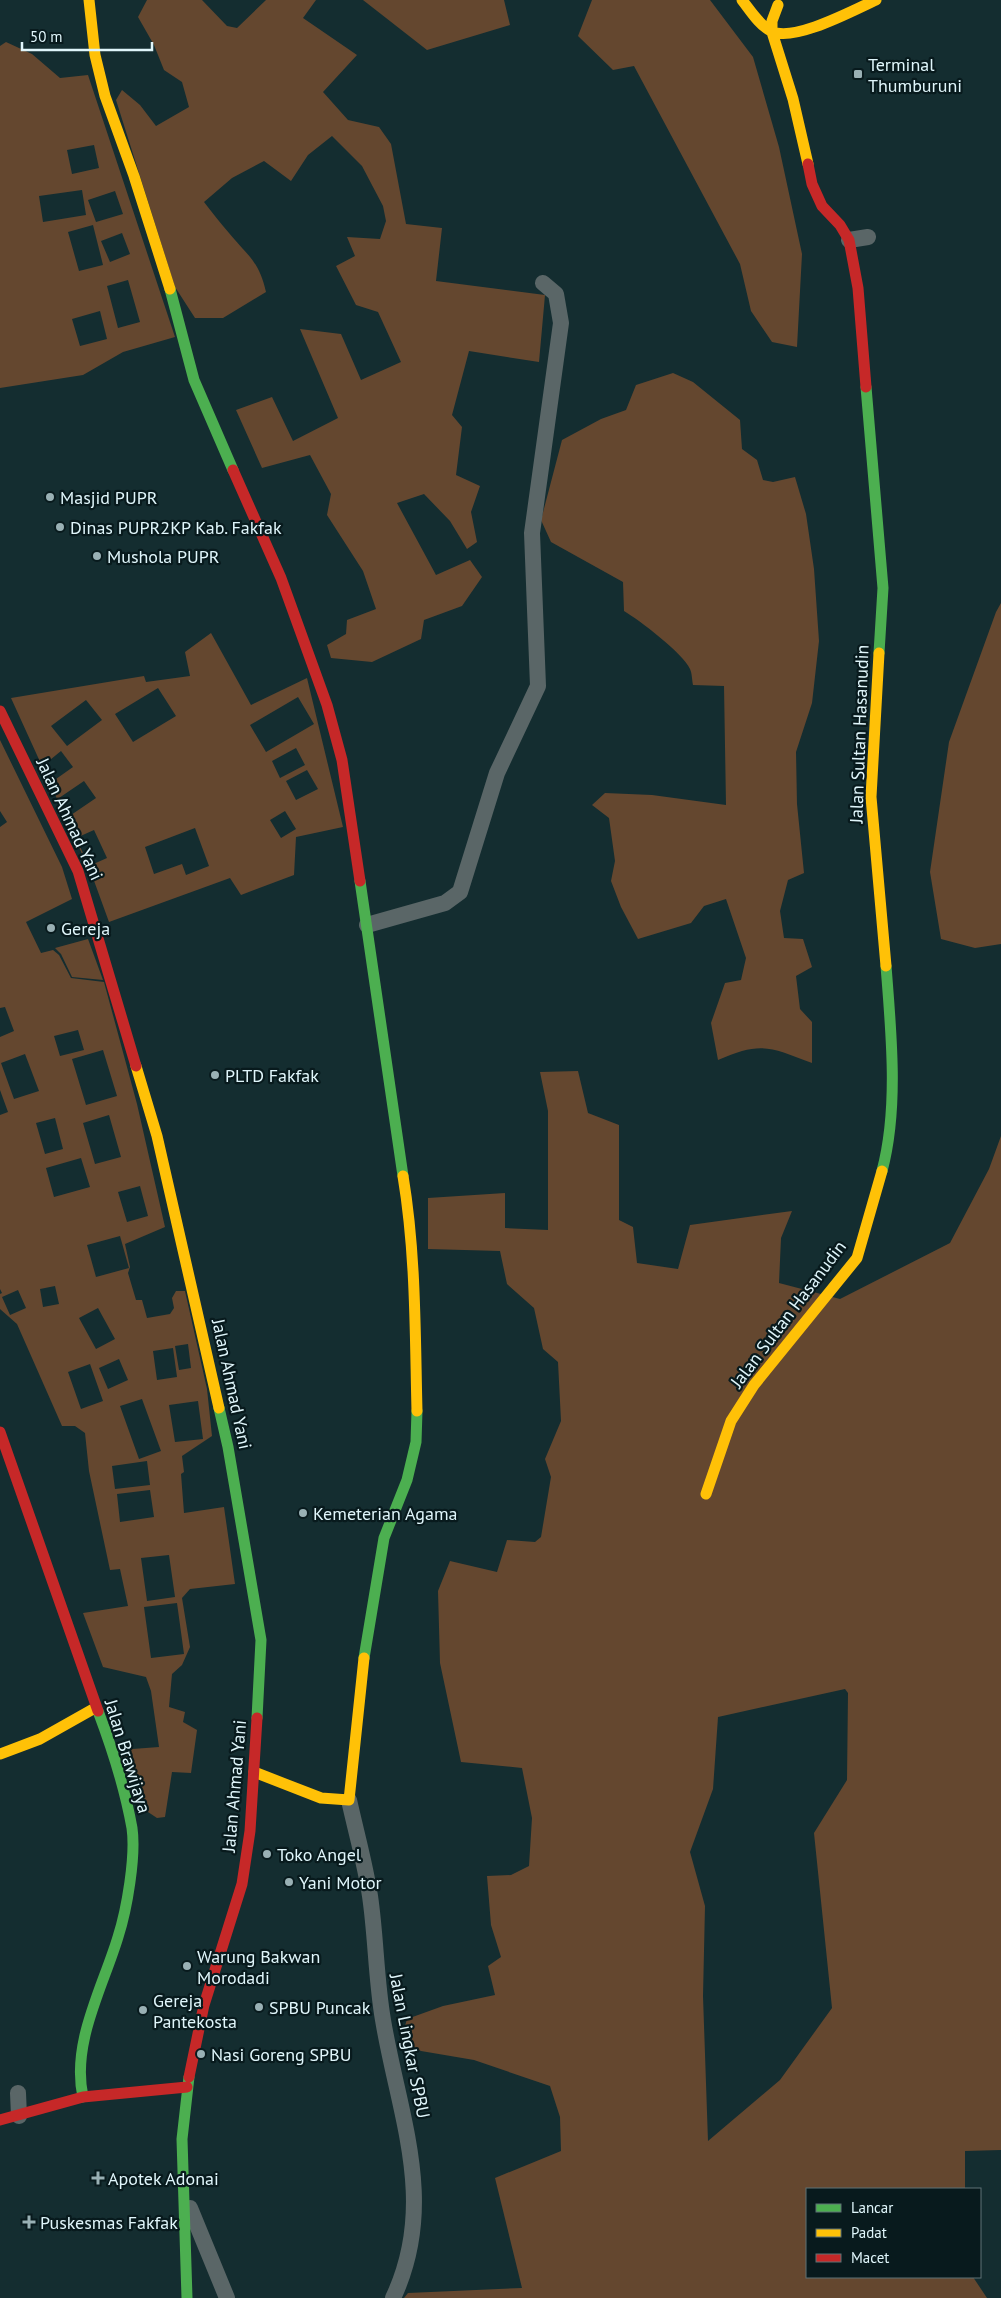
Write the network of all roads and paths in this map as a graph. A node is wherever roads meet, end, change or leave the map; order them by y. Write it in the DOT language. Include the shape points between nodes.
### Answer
graph roads {
  1 [pos="89,0"];
  2 [pos="742,0"];
  3 [pos="792,0"];
  4 [pos="876,0"];
  5 [pos="759,2"];
  6 [pos="778,5"];
  7 [pos="772,32"];
  8 [pos="868,237"];
  9 [pos="849,240"];
  10 [pos="542,283"];
  11 [pos="0,711"];
  12 [pos="367,924"];
  13 [pos="0,1432"];
  14 [pos="706,1494"];
  15 [pos="95,1708"];
  16 [pos="0,1754"];
  17 [pos="254,1772"];
  18 [pos="349,1800"];
  19 [pos="187,2087"];
  20 [pos="18,2093"];
  21 [pos="83,2097"];
  22 [pos="18,2116"];
  23 [pos="0,2120"];
  24 [pos="183,2195"];
  25 [pos="187,2298"];
  26 [pos="227,2298"];
  27 [pos="393,2298"];
  1 -- 12 [label="main road" via="95,55 105,96 179,318 194,380 281,578 327,705 342,760"];
  2 -- 7 [label="main road, Jalan Sultan Hasanudin"];
  3 -- 6 [label="main road"];
  4 -- 7 [label="main road" via="807,29 780,34"];
  5 -- 6 [label="main road"];
  6 -- 7 [label="main road"];
  7 -- 9 [label="main road, Jalan Sultan Hasanudin" via="793,99 812,184 822,206"];
  8 -- 9 [label="street"];
  9 -- 14 [label="main road, Jalan Sultan Hasanudin" via="858,288 883,588 871,797 890,1015 888,1149 857,1258 750,1392 731,1421"];
  10 -- 12 [label="street" via="556,294 561,323 532,533 538,686 496,773 460,892 445,903"];
  11 -- 17 [label="main road, Jalan Ahmad Yani" via="78,871 168,1179 228,1447 261,1640"];
  12 -- 18 [label="main road" via="408,1206 417,1421 416,1442 406,1480 386,1528 382,1548 367,1632"];
  13 -- 15 [label="main road, Jalan Brawijaya"];
  15 -- 16 [label="main road" via="40,1739"];
  15 -- 21 [label="main road, Jalan Brawijaya" via="109,1741 132,1829 131,1865 119,1935 82,2051 78,2073"];
  17 -- 18 [label="main road" via="321,1798"];
  17 -- 19 [label="main road, Jalan Ahmad Yani" via="242,1884 204,2005"];
  18 -- 27 [label="street, Jalan Lingkar SPBU" via="370,1897 382,2014 413,2169 416,2207 413,2228"];
  19 -- 21 [label="main road"];
  19 -- 24 [label="main road, Jalan Ahmad Yani" via="182,2138"];
  20 -- 22 [label="street"];
  21 -- 22 [label="main road"];
  22 -- 23 [label="main road"];
  24 -- 25 [label="main road, Jalan Ahmad Yani"];
  24 -- 26 [label="street"];
}
